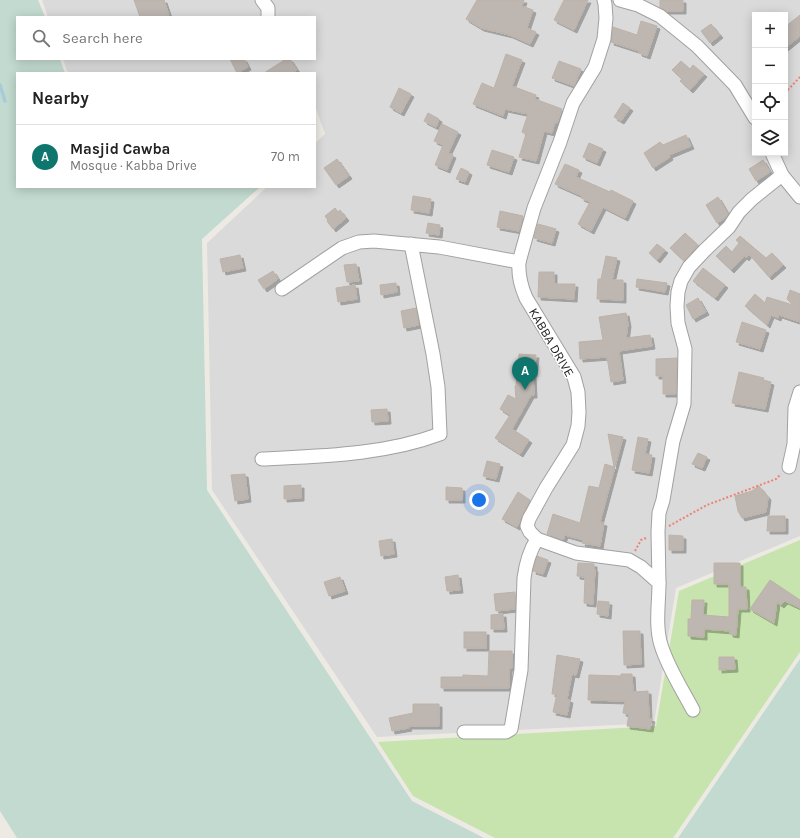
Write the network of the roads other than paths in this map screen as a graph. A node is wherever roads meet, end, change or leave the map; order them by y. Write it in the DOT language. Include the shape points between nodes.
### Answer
graph roads {
  1 [pos="262,0"];
  2 [pos="604,0"];
  3 [pos="620,0"];
  4 [pos="268,16"];
  5 [pos="752,113"];
  6 [pos="773,156"];
  7 [pos="782,175"];
  8 [pos="800,197"];
  9 [pos="411,244"];
  10 [pos="519,262"];
  11 [pos="282,289"];
  12 [pos="800,392"];
  13 [pos="262,459"];
  14 [pos="789,467"];
  15 [pos="538,539"];
  16 [pos="659,583"];
  17 [pos="693,710"];
  18 [pos="464,732"];
  1 -- 4 [label="street" via="268,8"];
  2 -- 10 [label="street, KABBA DRIVE" via="604,39 595,67 573,103 534,208"];
  3 -- 5 [label="street" via="638,5 660,16 697,46 735,85"];
  6 -- 7 [label="street"];
  7 -- 8 [label="street"];
  7 -- 16 [label="street" via="739,212 729,227 689,267 681,281 677,306 679,328 685,349 684,404 673,441 659,513"];
  9 -- 10 [label="street"];
  9 -- 11 [label="street" via="359,242 342,248"];
  9 -- 13 [label="street" via="433,354 438,387 440,434 394,447 354,453"];
  10 -- 15 [label="street, KABBA DRIVE" via="520,284 526,298 574,377 578,392 578,426 573,445 546,488 527,526"];
  12 -- 14 [label="street" via="795,408 794,444"];
  15 -- 16 [label="street" via="576,553 629,560"];
  15 -- 18 [label="street" via="529,552 524,578 521,670 511,729 506,732"];
  16 -- 17 [label="street" via="660,644"];
}
